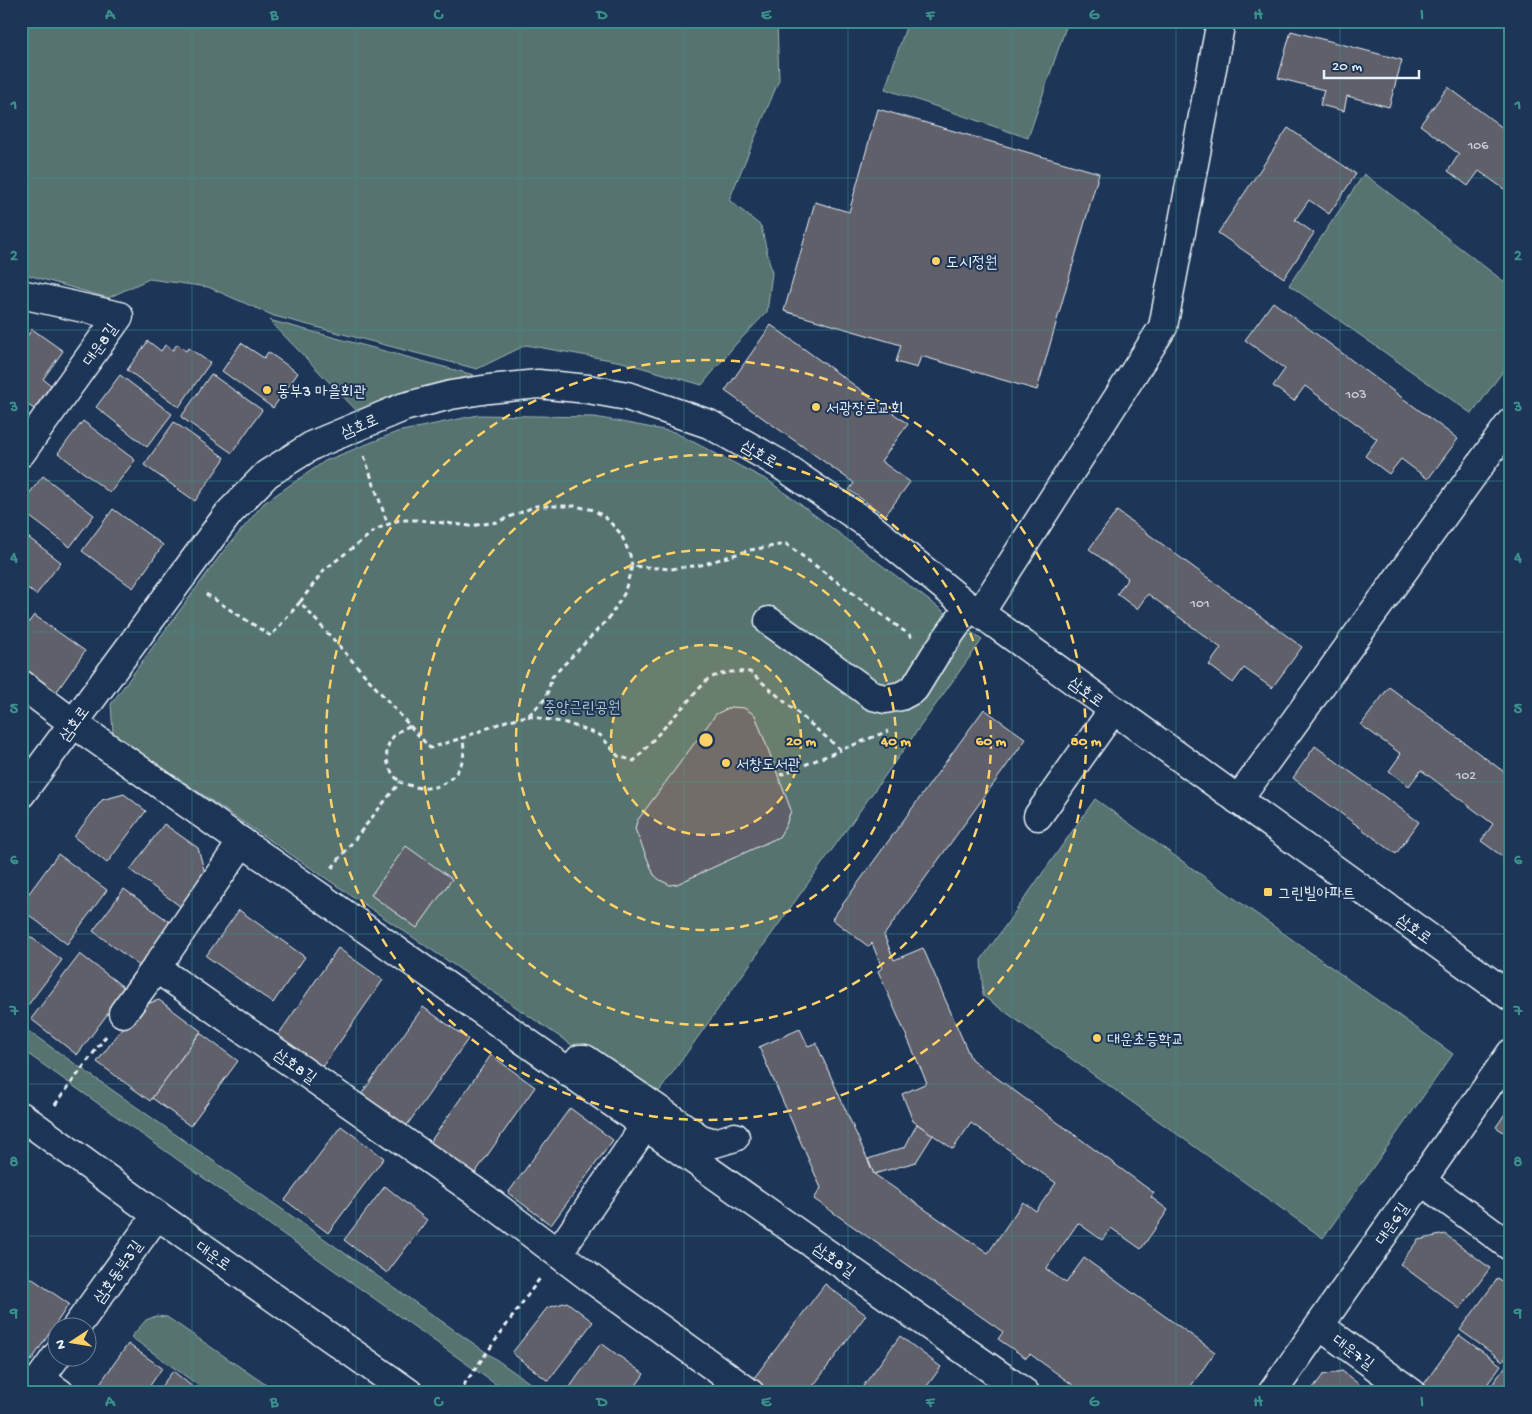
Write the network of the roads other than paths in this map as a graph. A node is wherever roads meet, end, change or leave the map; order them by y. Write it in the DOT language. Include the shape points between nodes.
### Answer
graph roads {
  1 [pos="1221,21"];
  2 [pos="21,294"];
  3 [pos="1511,422"];
  4 [pos="21,453"];
  5 [pos="975,610"];
  6 [pos="769,621"];
  7 [pos="21,684"];
  8 [pos="1114,710"];
  9 [pos="73,723"];
  10 [pos="21,794"];
  11 [pos="1238,800"];
  12 [pos="1038,816"];
  13 [pos="242,842"];
  14 [pos="156,968"];
  15 [pos="1511,997"];
  16 [pos="123,1013"];
  17 [pos="1511,1053"];
  18 [pos="569,1073"];
  19 [pos="30,1122"];
  20 [pos="645,1126"];
  21 [pos="735,1136"];
  22 [pos="1420,1180"];
  23 [pos="157,1214"];
  24 [pos="1511,1247"];
  25 [pos="558,1253"];
  26 [pos="84,1316"];
  27 [pos="1320,1326"];
  28 [pos="53,1366"];
  29 [pos="43,1388"];
  30 [pos="409,1393"];
  31 [pos="750,1393"];
  32 [pos="1025,1393"];
  33 [pos="1272,1393"];
  34 [pos="1412,1393"];
  1 -- 5 [label="street" via="1163,327"];
  2 -- 4 [label="street, 대운8길" via="118,316"];
  3 -- 11 [label="street"];
  5 -- 6 [label="street" via="935,655 914,689 885,699 873,696"];
  5 -- 8 [label="street, 삼호로"];
  5 -- 9 [label="street, 삼호로" via="866,523 778,463 709,424 628,396 588,389 538,384 489,389 404,407 313,445 267,474 229,513"];
  7 -- 9 [label="street, 삼호8길"];
  8 -- 11 [label="street, 삼호로"];
  8 -- 12 [label="street"];
  9 -- 10 [label="street, 삼호로"];
  9 -- 13 [label="street, 삼호8길"];
  11 -- 15 [label="street, 삼호로"];
  13 -- 14 [label="street"];
  13 -- 18 [label="street, 삼호8길"];
  14 -- 16 [label="street"];
  14 -- 25 [label="street, 삼호8길"];
  17 -- 22 [label="street, 대운6길"];
  18 -- 20 [label="street, 삼호8길"];
  18 -- 21 [label="street" via="577,1061 585,1059 701,1139 715,1143"];
  19 -- 23 [label="street, 대운로"];
  20 -- 25 [label="street"];
  20 -- 32 [label="street, 삼호8길"];
  22 -- 24 [label="street"];
  22 -- 27 [label="street, 대운6길"];
  23 -- 26 [label="street, 삼호동부3길"];
  23 -- 30 [label="street, 대운로"];
  25 -- 31 [label="street, 삼호8길"];
  27 -- 33 [label="street, 대운6길"];
  27 -- 34 [label="street, 대운7길"];
  28 -- 29 [label="street"];
}
